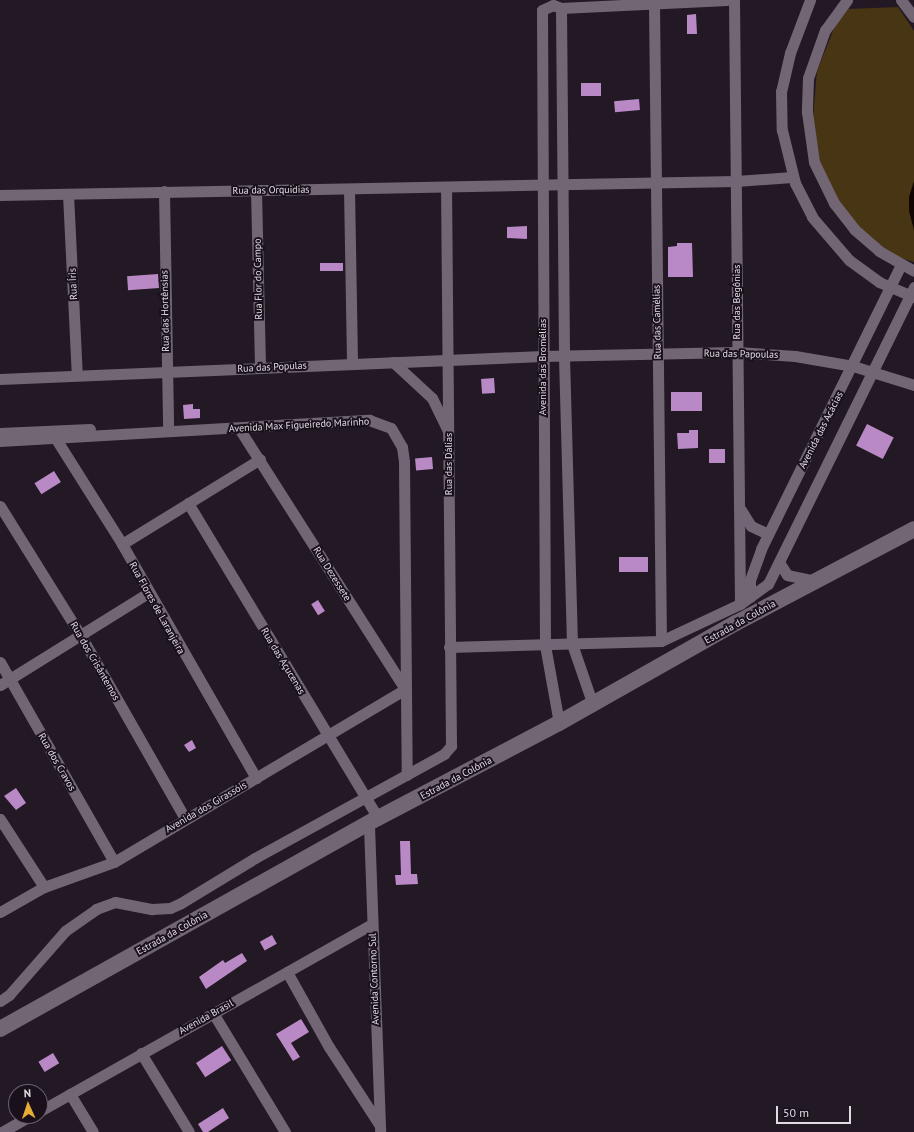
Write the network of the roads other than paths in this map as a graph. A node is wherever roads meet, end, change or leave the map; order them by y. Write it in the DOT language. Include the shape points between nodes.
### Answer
graph roads {
  1 [pos="726,0"];
  2 [pos="734,0"];
  3 [pos="810,0"];
  4 [pos="847,0"];
  5 [pos="902,0"];
  6 [pos="654,4"];
  7 [pos="561,8"];
  8 [pos="914,17"];
  9 [pos="792,177"];
  10 [pos="736,181"];
  11 [pos="655,182"];
  12 [pos="542,183"];
  13 [pos="563,183"];
  14 [pos="446,187"];
  15 [pos="256,190"];
  16 [pos="349,190"];
  17 [pos="164,191"];
  18 [pos="68,194"];
  19 [pos="0,195"];
  20 [pos="901,265"];
  21 [pos="914,271"];
  22 [pos="890,288"];
  23 [pos="913,293"];
  24 [pos="737,352"];
  25 [pos="658,354"];
  26 [pos="543,356"];
  27 [pos="564,357"];
  28 [pos="449,360"];
  29 [pos="393,362"];
  30 [pos="352,364"];
  31 [pos="853,366"];
  32 [pos="260,368"];
  33 [pos="166,372"];
  34 [pos="873,372"];
  35 [pos="77,375"];
  36 [pos="0,379"];
  37 [pos="914,385"];
  38 [pos="239,428"];
  39 [pos="167,429"];
  40 [pos="0,433"];
  41 [pos="449,434"];
  42 [pos="56,439"];
  43 [pos="0,441"];
  44 [pos="260,459"];
  45 [pos="188,503"];
  46 [pos="0,506"];
  47 [pos="741,510"];
  48 [pos="914,529"];
  49 [pos="768,534"];
  50 [pos="122,544"];
  51 [pos="779,562"];
  52 [pos="817,581"];
  53 [pos="148,593"];
  54 [pos="750,597"];
  55 [pos="740,604"];
  56 [pos="81,636"];
  57 [pos="661,641"];
  58 [pos="572,644"];
  59 [pos="545,645"];
  60 [pos="450,647"];
  61 [pos="0,662"];
  62 [pos="10,679"];
  63 [pos="0,685"];
  64 [pos="405,689"];
  65 [pos="593,705"];
  66 [pos="559,723"];
  67 [pos="328,735"];
  68 [pos="407,775"];
  69 [pos="256,778"];
  70 [pos="366,796"];
  71 [pos="185,818"];
  72 [pos="0,819"];
  73 [pos="374,822"];
  74 [pos="114,862"];
  75 [pos="44,887"];
  76 [pos="0,912"];
  77 [pos="372,924"];
  78 [pos="287,972"];
  79 [pos="0,1001"];
  80 [pos="213,1013"];
  81 [pos="0,1030"];
  82 [pos="141,1053"];
  83 [pos="70,1094"];
  84 [pos="48,1106"];
  85 [pos="16,1124"];
  86 [pos="380,1128"];
  87 [pos="2,1132"];
  88 [pos="93,1132"];
  89 [pos="189,1132"];
  90 [pos="285,1132"];
  1 -- 6 [label="street"];
  2 -- 10 [label="street, Rua das Begônias"];
  3 -- 9 [label="street" via="790,53 781,91 782,130"];
  4 -- 20 [label="street" via="825,30 808,78 806,112 814,162 825,189 847,221 866,241"];
  5 -- 8 [label="street"];
  6 -- 7 [label="street"];
  6 -- 11 [label="street, Rua das Camélias"];
  7 -- 12 [label="street, Avenida das Bromélias" via="553,5 542,10"];
  7 -- 13 [label="street"];
  9 -- 10 [label="street, Rua das Orquidias"];
  9 -- 22 [label="street" via="812,217 835,246 863,272"];
  10 -- 11 [label="street, Rua das Orquidias"];
  10 -- 24 [label="street, Rua das Begônias"];
  11 -- 13 [label="street, Rua das Orquidias"];
  11 -- 25 [label="street, Rua das Camélias"];
  12 -- 13 [label="street, Rua das Orquidias"];
  12 -- 14 [label="street, Rua das Orquidias"];
  12 -- 26 [label="street, Avenida das Bromélias"];
  13 -- 27 [label="street"];
  14 -- 16 [label="street, Rua das Orquidias"];
  14 -- 28 [label="street, Rua das Dálias"];
  15 -- 16 [label="street, Rua das Orquidias"];
  15 -- 17 [label="street, Rua das Orquidias"];
  15 -- 32 [label="street, Rua Flor do Campo"];
  16 -- 30 [label="street"];
  17 -- 18 [label="street, Rua das Orquidias"];
  17 -- 33 [label="street, Rua das Hortênsias"];
  18 -- 19 [label="street, Rua das Orquidias"];
  18 -- 35 [label="street, Rua Íris"];
  20 -- 21 [label="street"];
  20 -- 22 [label="street, Avenida das Acácias"];
  22 -- 23 [label="street"];
  22 -- 31 [label="street, Avenida das Acácias"];
  23 -- 34 [label="street, Avenida das Acácias"];
  24 -- 25 [label="street, Rua das Papoulas"];
  24 -- 31 [label="street, Rua das Papoulas" via="795,356"];
  24 -- 47 [label="street, Rua das Begônias"];
  25 -- 27 [label="street, Rua das Papoulas"];
  25 -- 57 [label="street, Rua das Camélias"];
  26 -- 27 [label="street, Rua das Papoulas"];
  26 -- 28 [label="street, Rua das Populas"];
  26 -- 59 [label="street, Avenida das Bromélias"];
  27 -- 58 [label="street"];
  28 -- 29 [label="street, Rua das Populas"];
  28 -- 41 [label="street, Rua das Dálias"];
  29 -- 30 [label="street, Rua das Populas"];
  29 -- 41 [label="street" via="432,398"];
  30 -- 32 [label="street, Rua das Populas"];
  31 -- 34 [label="street, Rua das Papoulas"];
  31 -- 49 [label="street, Avenida das Acácias"];
  32 -- 33 [label="street, Rua das Populas"];
  33 -- 35 [label="street, Rua das Populas"];
  33 -- 39 [label="street, Rua das Hortênsias"];
  34 -- 37 [label="street, Rua das Papoulas"];
  34 -- 51 [label="street, Avenida das Acácias"];
  35 -- 36 [label="street, Rua das Populas"];
  38 -- 39 [label="street, Avenida Max Figueiredo Marinho"];
  38 -- 44 [label="street, Rua Dezessete"];
  38 -- 64 [label="street, Avenida Max Figueiredo Marinho" via="369,420 391,428 397,436 404,462"];
  39 -- 40 [label="street"];
  39 -- 42 [label="street, Avenida Max Figueiredo Marinho"];
  41 -- 60 [label="street, Rua das Dálias"];
  42 -- 43 [label="street, Avenida Max Figueiredo Marinho"];
  42 -- 50 [label="street, Rua Flores de Laranjeira"];
  44 -- 45 [label="street"];
  44 -- 64 [label="street, Rua Dezessete"];
  45 -- 50 [label="street"];
  45 -- 67 [label="street, Rua das Açucenas"];
  46 -- 56 [label="street, Rua dos Crisântemos"];
  47 -- 49 [label="street" via="751,526"];
  47 -- 55 [label="street, Rua das Begônias"];
  48 -- 52 [label="main road, Estrada da Colônia"];
  49 -- 54 [label="street, Avenida das Acácias" via="753,567"];
  50 -- 53 [label="street, Rua Flores de Laranjeira"];
  51 -- 52 [label="street" via="787,575"];
  51 -- 54 [label="street, Avenida das Acácias" via="768,584"];
  52 -- 65 [label="main road, Estrada da Colônia"];
  53 -- 56 [label="street"];
  53 -- 69 [label="street, Rua Flores de Laranjeira"];
  54 -- 55 [label="street"];
  55 -- 57 [label="street"];
  56 -- 62 [label="street"];
  56 -- 71 [label="street, Rua dos Crisântemos"];
  57 -- 58 [label="street"];
  58 -- 59 [label="street"];
  58 -- 65 [label="street"];
  59 -- 60 [label="street"];
  59 -- 66 [label="street, Avenida das Bromélias"];
  60 -- 68 [label="street, Rua das Dálias" via="452,742 444,754"];
  61 -- 62 [label="street, Rua dos Cravos"];
  62 -- 63 [label="street"];
  62 -- 74 [label="street, Rua dos Cravos"];
  64 -- 67 [label="street, Avenida dos Girassóis"];
  64 -- 68 [label="street, Avenida Max Figueiredo Marinho"];
  65 -- 66 [label="main road, Estrada da Colônia"];
  66 -- 73 [label="main road, Estrada da Colônia"];
  67 -- 69 [label="street, Avenida dos Girassóis"];
  67 -- 70 [label="street, Rua das Açucenas"];
  68 -- 70 [label="street"];
  69 -- 71 [label="street, Avenida dos Girassóis"];
  70 -- 73 [label="street, Rua das Açucenas"];
  70 -- 79 [label="street" via="170,908 152,909 115,902 96,908 65,931 9,995"];
  71 -- 74 [label="street, Avenida dos Girassóis"];
  72 -- 75 [label="street"];
  73 -- 77 [label="street, Avenida Contorno Sul"];
  73 -- 81 [label="main road, Estrada da Colônia"];
  74 -- 75 [label="street, Avenida dos Girassóis"];
  75 -- 76 [label="street, Avenida dos Girassóis"];
  77 -- 78 [label="street, Avenida Brasil"];
  77 -- 86 [label="street, Avenida Contorno Sul"];
  78 -- 80 [label="street, Avenida Brasil"];
  78 -- 86 [label="street" via="329,1047"];
  80 -- 82 [label="street, Avenida Brasil"];
  80 -- 90 [label="street"];
  82 -- 83 [label="street, Avenida Brasil"];
  82 -- 89 [label="street"];
  83 -- 84 [label="street, Avenida Brasil"];
  83 -- 88 [label="street"];
  85 -- 87 [label="street"];
}
